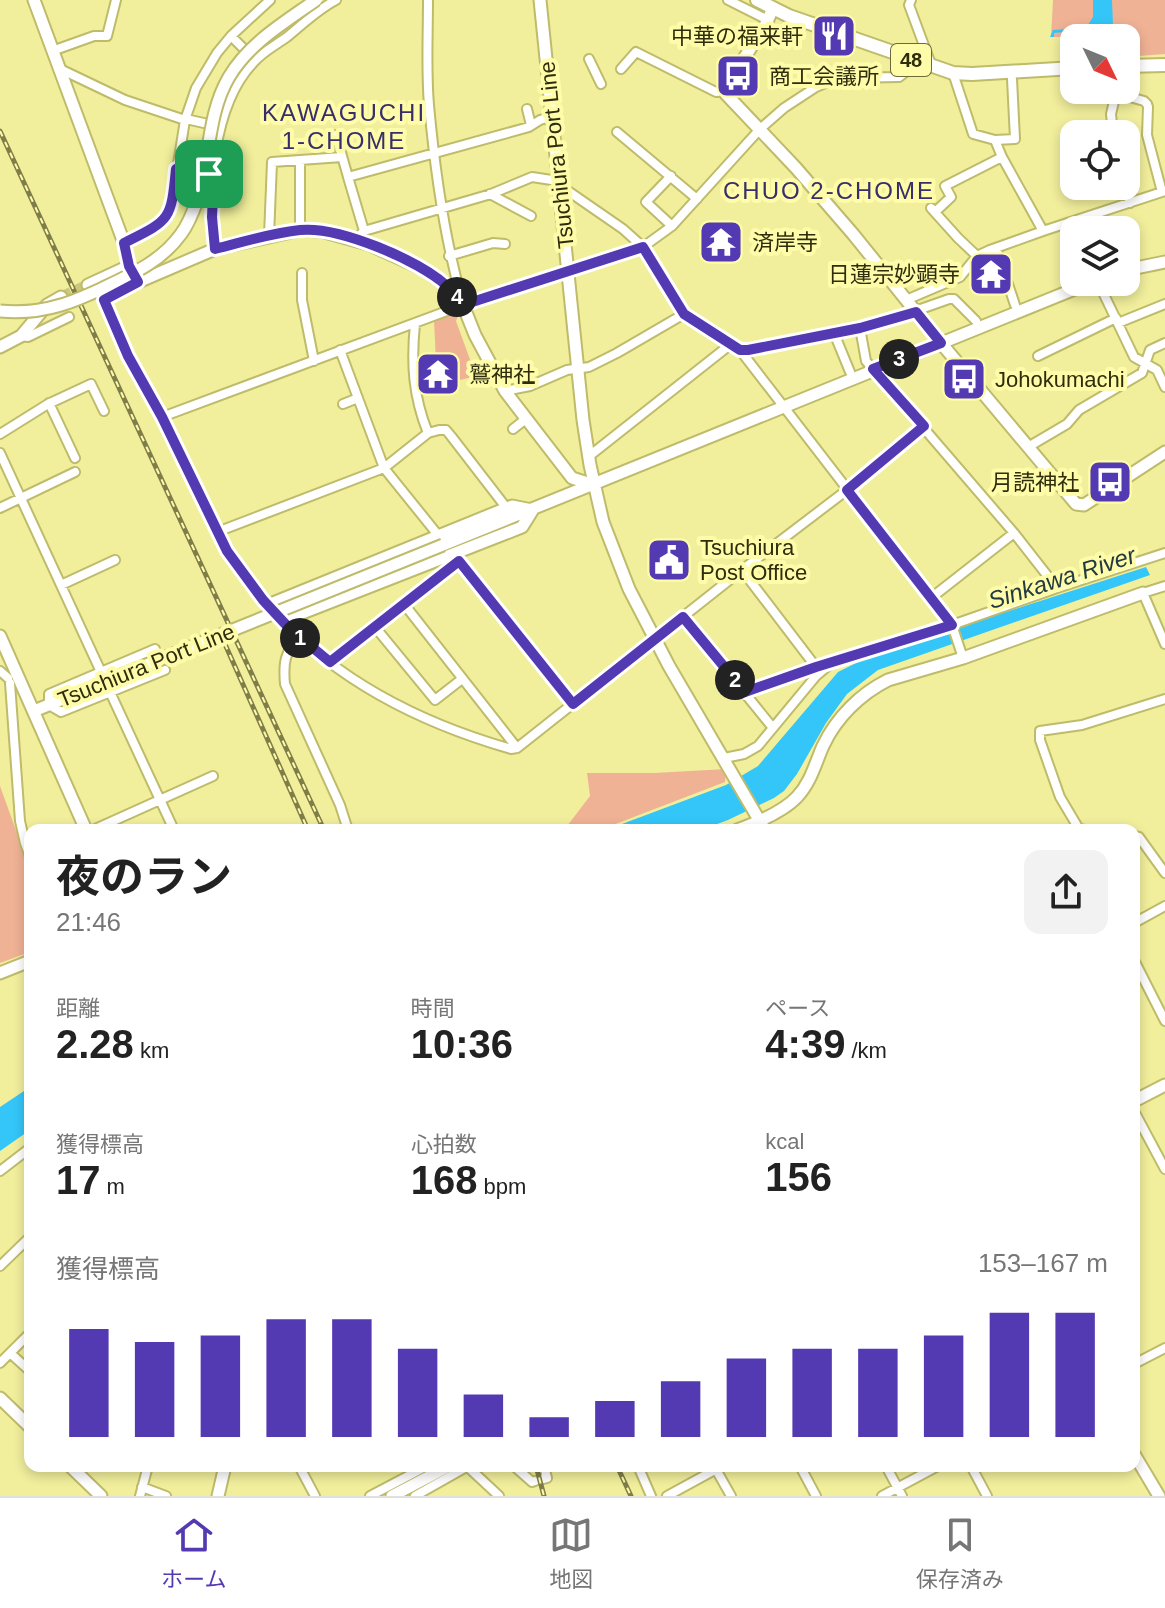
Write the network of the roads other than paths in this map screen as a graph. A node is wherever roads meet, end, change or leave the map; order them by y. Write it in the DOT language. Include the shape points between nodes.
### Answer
graph roads {
  1 [pos="34,0"];
  2 [pos="116,0"];
  3 [pos="270,0"];
  4 [pos="316,0"];
  5 [pos="336,0"];
  6 [pos="428,0"];
  7 [pos="540,0"];
  8 [pos="728,0"];
  9 [pos="757,0"];
  10 [pos="911,0"];
  11 [pos="772,9"];
  12 [pos="231,36"];
  13 [pos="52,51"];
  14 [pos="589,59"];
  15 [pos="256,60"];
  16 [pos="918,62"];
  17 [pos="1165,65"];
  18 [pos="1140,66"];
  19 [pos="932,67"];
  20 [pos="58,68"];
  21 [pos="625,69"];
  22 [pos="1060,69"];
  23 [pos="953,73"];
  24 [pos="1012,79"];
  25 [pos="601,84"];
  26 [pos="725,91"];
  27 [pos="1140,100"];
  28 [pos="527,109"];
  29 [pos="553,116"];
  30 [pos="185,119"];
  31 [pos="531,125"];
  32 [pos="222,127"];
  33 [pos="760,129"];
  34 [pos="617,132"];
  35 [pos="336,135"];
  36 [pos="995,140"];
  37 [pos="435,152"];
  38 [pos="342,157"];
  39 [pos="1002,157"];
  40 [pos="300,160"];
  41 [pos="176,169"];
  42 [pos="214,174"];
  43 [pos="671,176"];
  44 [pos="348,177"];
  45 [pos="558,186"];
  46 [pos="1164,192"];
  47 [pos="490,194"];
  48 [pos="697,199"];
  49 [pos="1129,200"];
  50 [pos="1130,203"];
  51 [pos="441,209"];
  52 [pos="531,216"];
  53 [pos="1098,216"];
  54 [pos="672,226"];
  55 [pos="1060,228"];
  56 [pos="300,230"];
  57 [pos="1043,231"];
  58 [pos="359,235"];
  59 [pos="269,236"];
  60 [pos="124,243"];
  61 [pos="505,244"];
  62 [pos="643,247"];
  63 [pos="996,248"];
  64 [pos="215,249"];
  65 [pos="449,256"];
  66 [pos="977,256"];
  67 [pos="1165,262"];
  68 [pos="129,266"];
  69 [pos="1140,267"];
  70 [pos="567,272"];
  71 [pos="302,273"];
  72 [pos="138,282"];
  73 [pos="88,285"];
  74 [pos="1060,295"];
  75 [pos="1105,296"];
  76 [pos="61,297"];
  77 [pos="906,300"];
  78 [pos="1165,304"];
  79 [pos="463,305"];
  80 [pos="1015,305"];
  81 [pos="0,311"];
  82 [pos="915,311"];
  83 [pos="684,314"];
  84 [pos="69,317"];
  85 [pos="1117,320"];
  86 [pos="976,321"];
  87 [pos="415,324"];
  88 [pos="860,328"];
  89 [pos="834,333"];
  90 [pos="21,336"];
  91 [pos="941,343"];
  92 [pos="1165,343"];
  93 [pos="731,344"];
  94 [pos="0,347"];
  95 [pos="340,350"];
  96 [pos="740,350"];
  97 [pos="1038,356"];
  98 [pos="314,361"];
  99 [pos="1145,363"];
  100 [pos="577,368"];
  101 [pos="873,369"];
  102 [pos="850,372"];
  103 [pos="1165,387"];
  104 [pos="505,391"];
  105 [pos="358,398"];
  106 [pos="49,403"];
  107 [pos="343,404"];
  108 [pos="785,407"];
  109 [pos="104,411"];
  110 [pos="162,417"];
  111 [pos="527,418"];
  112 [pos="924,426"];
  113 [pos="513,429"];
  114 [pos="428,433"];
  115 [pos="0,434"];
  116 [pos="1028,447"];
  117 [pos="1165,452"];
  118 [pos="0,453"];
  119 [pos="588,457"];
  120 [pos="75,458"];
  121 [pos="384,468"];
  122 [pos="75,472"];
  123 [pos="595,485"];
  124 [pos="847,490"];
  125 [pos="21,498"];
  126 [pos="505,506"];
  127 [pos="0,508"];
  128 [pos="533,510"];
  129 [pos="217,532"];
  130 [pos="1014,533"];
  131 [pos="441,540"];
  132 [pos="1165,553"];
  133 [pos="457,557"];
  134 [pos="115,560"];
  135 [pos="742,570"];
  136 [pos="61,585"];
  137 [pos="1165,586"];
  138 [pos="1057,588"];
  139 [pos="1143,593"];
  140 [pos="931,598"];
  141 [pos="404,604"];
  142 [pos="268,605"];
  143 [pos="683,617"];
  144 [pos="282,621"];
  145 [pos="952,625"];
  146 [pos="375,627"];
  147 [pos="0,636"];
  148 [pos="298,636"];
  149 [pos="654,640"];
  150 [pos="1165,644"];
  151 [pos="155,649"];
  152 [pos="961,653"];
  153 [pos="330,662"];
  154 [pos="832,662"];
  155 [pos="816,667"];
  156 [pos="165,670"];
  157 [pos="0,671"];
  158 [pos="100,678"];
  159 [pos="462,679"];
  160 [pos="110,692"];
  161 [pos="745,692"];
  162 [pos="1165,699"];
  163 [pos="573,704"];
  164 [pos="49,705"];
  165 [pos="34,711"];
  166 [pos="773,728"];
  167 [pos="517,748"];
  168 [pos="724,758"];
  169 [pos="213,776"];
  170 [pos="160,799"];
  171 [pos="760,822"];
  172 [pos="83,824"];
  173 [pos="106,824"];
  174 [pos="171,824"];
  175 [pos="346,824"];
  176 [pos="1076,824"];
  177 [pos="1140,838"];
  178 [pos="24,839"];
  179 [pos="1165,873"];
  180 [pos="1165,906"];
  181 [pos="1140,920"];
  182 [pos="24,963"];
  183 [pos="1140,972"];
  184 [pos="0,973"];
  185 [pos="1165,1021"];
  186 [pos="1165,1085"];
  187 [pos="1140,1098"];
  188 [pos="1140,1122"];
  189 [pos="24,1153"];
  190 [pos="1165,1169"];
  191 [pos="0,1171"];
  192 [pos="24,1243"];
  193 [pos="0,1266"];
  194 [pos="24,1339"];
  195 [pos="1165,1348"];
  196 [pos="10,1353"];
  197 [pos="1140,1361"];
  198 [pos="0,1363"];
  199 [pos="24,1366"];
  200 [pos="0,1398"];
  201 [pos="24,1421"];
  202 [pos="1140,1464"];
  203 [pos="76,1472"];
  204 [pos="146,1472"];
  205 [pos="224,1472"];
  206 [pos="302,1472"];
  207 [pos="416,1472"];
  208 [pos="438,1472"];
  209 [pos="457,1472"];
  210 [pos="474,1472"];
  211 [pos="521,1472"];
  212 [pos="546,1472"];
  213 [pos="641,1472"];
  214 [pos="709,1472"];
  215 [pos="720,1472"];
  216 [pos="803,1472"];
  217 [pos="889,1472"];
  218 [pos="929,1472"];
  219 [pos="974,1472"];
  220 [pos="141,1492"];
  221 [pos="900,1492"];
  222 [pos="101,1496"];
  223 [pos="166,1496"];
  224 [pos="218,1496"];
  225 [pos="315,1496"];
  226 [pos="370,1496"];
  227 [pos="392,1496"];
  228 [pos="415,1496"];
  229 [pos="499,1496"];
  230 [pos="651,1496"];
  231 [pos="667,1496"];
  232 [pos="731,1496"];
  233 [pos="816,1496"];
  234 [pos="882,1496"];
  235 [pos="987,1496"];
  236 [pos="1159,1496"];
  1 -- 13 [label="street"];
  2 -- 13 [label="street" via="107,36"];
  3 -- 12 [label="street"];
  4 -- 81 [label="street, bridge" via="263,39 229,76 216,107 198,198 171,245 137,272 60,306"];
  5 -- 15 [label="street"];
  6 -- 37 [label="street"];
  7 -- 29 [label="street, Tsuchiura Port Line"];
  8 -- 11 [label="street"];
  9 -- 11 [label="main road, 48"];
  10 -- 19 [label="street"];
  11 -- 16 [label="main road, 48"];
  11 -- 26 [label="street"];
  12 -- 15 [label="street"];
  12 -- 30 [label="street" via="196,88"];
  13 -- 20 [label="street"];
  14 -- 25 [label="street"];
  15 -- 32 [label="street" via="232,95"];
  16 -- 19 [label="main road, 48"];
  16 -- 33 [label="street" via="899,77 846,78 816,87"];
  17 -- 18 [label="main road"];
  19 -- 23 [label="main road, 48"];
  20 -- 30 [label="street" via="125,100"];
  20 -- 60 [label="street"];
  21 -- 26 [label="street" via="636,52 716,92"];
  22 -- 23 [label="main road, 48"];
  23 -- 36 [label="street" via="973,134"];
  24 -- 36 [label="street" via="1015,139"];
  26 -- 33 [label="street"];
  27 -- 46 [label="street" via="1147,104 1147,135"];
  28 -- 31 [label="street"];
  29 -- 31 [label="street"];
  29 -- 45 [label="street, Tsuchiura Port Line"];
  30 -- 32 [label="street"];
  30 -- 41 [label="street"];
  31 -- 37 [label="street"];
  32 -- 42 [label="street"];
  33 -- 48 [label="street"];
  33 -- 77 [label="street"];
  34 -- 43 [label="street"];
  35 -- 38 [label="street"];
  36 -- 39 [label="street"];
  37 -- 44 [label="street"];
  37 -- 51 [label="street"];
  38 -- 40 [label="street"];
  38 -- 44 [label="street"];
  39 -- 57 [label="street"];
  39 -- 66 [label="street" via="945,186 951,197 933,210"];
  40 -- 56 [label="street"];
  40 -- 59 [label="street" via="272,162"];
  41 -- 42 [label="street"];
  41 -- 60 [label="street" via="165,218"];
  42 -- 64 [label="street"];
  43 -- 48 [label="street"];
  43 -- 54 [label="street" via="646,202"];
  44 -- 58 [label="street"];
  45 -- 47 [label="street" via="532,177"];
  45 -- 62 [label="street"];
  45 -- 70 [label="street, Tsuchiura Port Line"];
  46 -- 50 [label="street"];
  47 -- 51 [label="street"];
  47 -- 52 [label="street"];
  48 -- 54 [label="street"];
  49 -- 50 [label="street"];
  50 -- 53 [label="street"];
  51 -- 58 [label="street"];
  51 -- 65 [label="street"];
  54 -- 62 [label="street"];
  55 -- 57 [label="street"];
  56 -- 58 [label="street"];
  56 -- 59 [label="street"];
  57 -- 63 [label="street"];
  58 -- 79 [label="street" via="423,269 449,287"];
  59 -- 64 [label="street"];
  60 -- 68 [label="street"];
  61 -- 65 [label="street"];
  62 -- 70 [label="street"];
  62 -- 83 [label="street"];
  63 -- 66 [label="street"];
  63 -- 80 [label="street"];
  64 -- 72 [label="street"];
  65 -- 79 [label="street"];
  66 -- 77 [label="street" via="960,277"];
  67 -- 69 [label="street"];
  68 -- 72 [label="street"];
  68 -- 73 [label="street"];
  70 -- 79 [label="street"];
  70 -- 100 [label="street, Tsuchiura Port Line"];
  71 -- 98 [label="street"];
  72 -- 110 [label="street" via="104,300"];
  74 -- 91 [label="street"];
  75 -- 85 [label="street"];
  76 -- 90 [label="street" via="47,305"];
  77 -- 82 [label="street"];
  78 -- 85 [label="street"];
  79 -- 87 [label="street"];
  79 -- 104 [label="street"];
  82 -- 86 [label="street" via="954,299"];
  82 -- 88 [label="street"];
  82 -- 91 [label="street"];
  83 -- 93 [label="street"];
  83 -- 100 [label="street" via="617,353"];
  84 -- 90 [label="street"];
  85 -- 97 [label="street"];
  85 -- 99 [label="street" via="1134,357"];
  87 -- 95 [label="street"];
  87 -- 114 [label="street" via="415,387"];
  88 -- 89 [label="street"];
  88 -- 101 [label="street" via="866,361"];
  89 -- 96 [label="street"];
  89 -- 102 [label="street"];
  90 -- 94 [label="street"];
  91 -- 101 [label="street"];
  91 -- 116 [label="street"];
  92 -- 99 [label="street" via="1150,350"];
  93 -- 96 [label="street"];
  93 -- 119 [label="street"];
  95 -- 98 [label="street"];
  95 -- 105 [label="street"];
  96 -- 108 [label="street"];
  98 -- 110 [label="street"];
  99 -- 103 [label="street" via="1157,370"];
  99 -- 116 [label="street" via="1142,373"];
  100 -- 104 [label="street"];
  100 -- 119 [label="street, Tsuchiura Port Line"];
  101 -- 108 [label="street"];
  101 -- 112 [label="street"];
  104 -- 111 [label="street"];
  105 -- 107 [label="street"];
  105 -- 121 [label="street"];
  106 -- 109 [label="street" via="91,384"];
  106 -- 115 [label="street"];
  106 -- 120 [label="street"];
  108 -- 123 [label="street"];
  108 -- 124 [label="street"];
  110 -- 129 [label="street"];
  111 -- 113 [label="street"];
  111 -- 123 [label="street" via="572,478"];
  112 -- 124 [label="street"];
  112 -- 130 [label="street"];
  114 -- 121 [label="street"];
  114 -- 126 [label="street" via="446,430"];
  116 -- 117 [label="street" via="1082,506"];
  118 -- 125 [label="street"];
  119 -- 123 [label="street, Tsuchiura Port Line"];
  121 -- 129 [label="street"];
  121 -- 131 [label="street"];
  122 -- 125 [label="street"];
  123 -- 128 [label="street, Tsuchiura Port Line"];
  123 -- 149 [label="street" via="617,562"];
  124 -- 135 [label="street"];
  124 -- 140 [label="street"];
  125 -- 127 [label="street"];
  125 -- 136 [label="street"];
  128 -- 131 [label="street, Tsuchiura Port Line"];
  128 -- 133 [label="street" via="522,527"];
  129 -- 142 [label="street"];
  130 -- 138 [label="street"];
  130 -- 140 [label="street"];
  131 -- 142 [label="street"];
  131 -- 158 [label="street, Tsuchiura Port Line, bridge"];
  132 -- 138 [label="street"];
  133 -- 141 [label="street"];
  133 -- 144 [label="street"];
  133 -- 163 [label="street"];
  134 -- 136 [label="street"];
  135 -- 143 [label="street"];
  135 -- 155 [label="street"];
  136 -- 158 [label="street"];
  137 -- 139 [label="street"];
  138 -- 145 [label="street"];
  139 -- 150 [label="street"];
  139 -- 152 [label="street"];
  140 -- 145 [label="street"];
  141 -- 146 [label="street"];
  141 -- 159 [label="street"];
  142 -- 144 [label="street"];
  143 -- 149 [label="street"];
  143 -- 161 [label="street"];
  144 -- 148 [label="street"];
  145 -- 152 [label="street"];
  145 -- 154 [label="street"];
  146 -- 153 [label="street"];
  146 -- 159 [label="street" via="435,700"];
  147 -- 165 [label="street, Tsuchiura Port Line"];
  148 -- 153 [label="street"];
  148 -- 175 [label="street" via="285,656 285,684"];
  149 -- 163 [label="street"];
  149 -- 168 [label="street"];
  151 -- 158 [label="street"];
  152 -- 171 [label="street" via="866,692 823,744 798,796"];
  153 -- 167 [label="street" via="418,717 467,737"];
  154 -- 155 [label="street"];
  154 -- 166 [label="street"];
  155 -- 161 [label="street"];
  156 -- 160 [label="street"];
  157 -- 178 [label="street" via="9,680"];
  158 -- 164 [label="street, Tsuchiura Port Line"];
  159 -- 167 [label="street"];
  160 -- 164 [label="street" via="61,712"];
  160 -- 170 [label="street"];
  161 -- 166 [label="street"];
  162 -- 176 [label="street" via="1082,725 1040,731 1060,797"];
  163 -- 167 [label="street"];
  164 -- 165 [label="street, Tsuchiura Port Line"];
  165 -- 172 [label="street"];
  166 -- 168 [label="street" via="750,752"];
  168 -- 171 [label="street"];
  169 -- 170 [label="street"];
  170 -- 173 [label="street"];
  170 -- 174 [label="street"];
  177 -- 179 [label="street"];
  180 -- 181 [label="street"];
  182 -- 184 [label="street"];
  183 -- 185 [label="street"];
  186 -- 187 [label="street"];
  188 -- 190 [label="street"];
  189 -- 191 [label="street"];
  192 -- 193 [label="street"];
  194 -- 196 [label="street"];
  195 -- 197 [label="street"];
  196 -- 198 [label="street"];
  196 -- 199 [label="street"];
  200 -- 201 [label="street"];
  202 -- 236 [label="street"];
  203 -- 222 [label="street"];
  204 -- 220 [label="street"];
  205 -- 224 [label="street"];
  206 -- 225 [label="street"];
  207 -- 226 [label="street"];
  208 -- 227 [label="street"];
  209 -- 228 [label="street"];
  210 -- 229 [label="street"];
  211 -- 212 [label="street" via="532,1482 547,1478"];
  213 -- 230 [label="street"];
  214 -- 231 [label="street"];
  215 -- 232 [label="street"];
  216 -- 233 [label="street"];
  217 -- 221 [label="street"];
  218 -- 221 [label="street"];
  219 -- 235 [label="street"];
  220 -- 223 [label="street"];
  221 -- 234 [label="street"];
}
